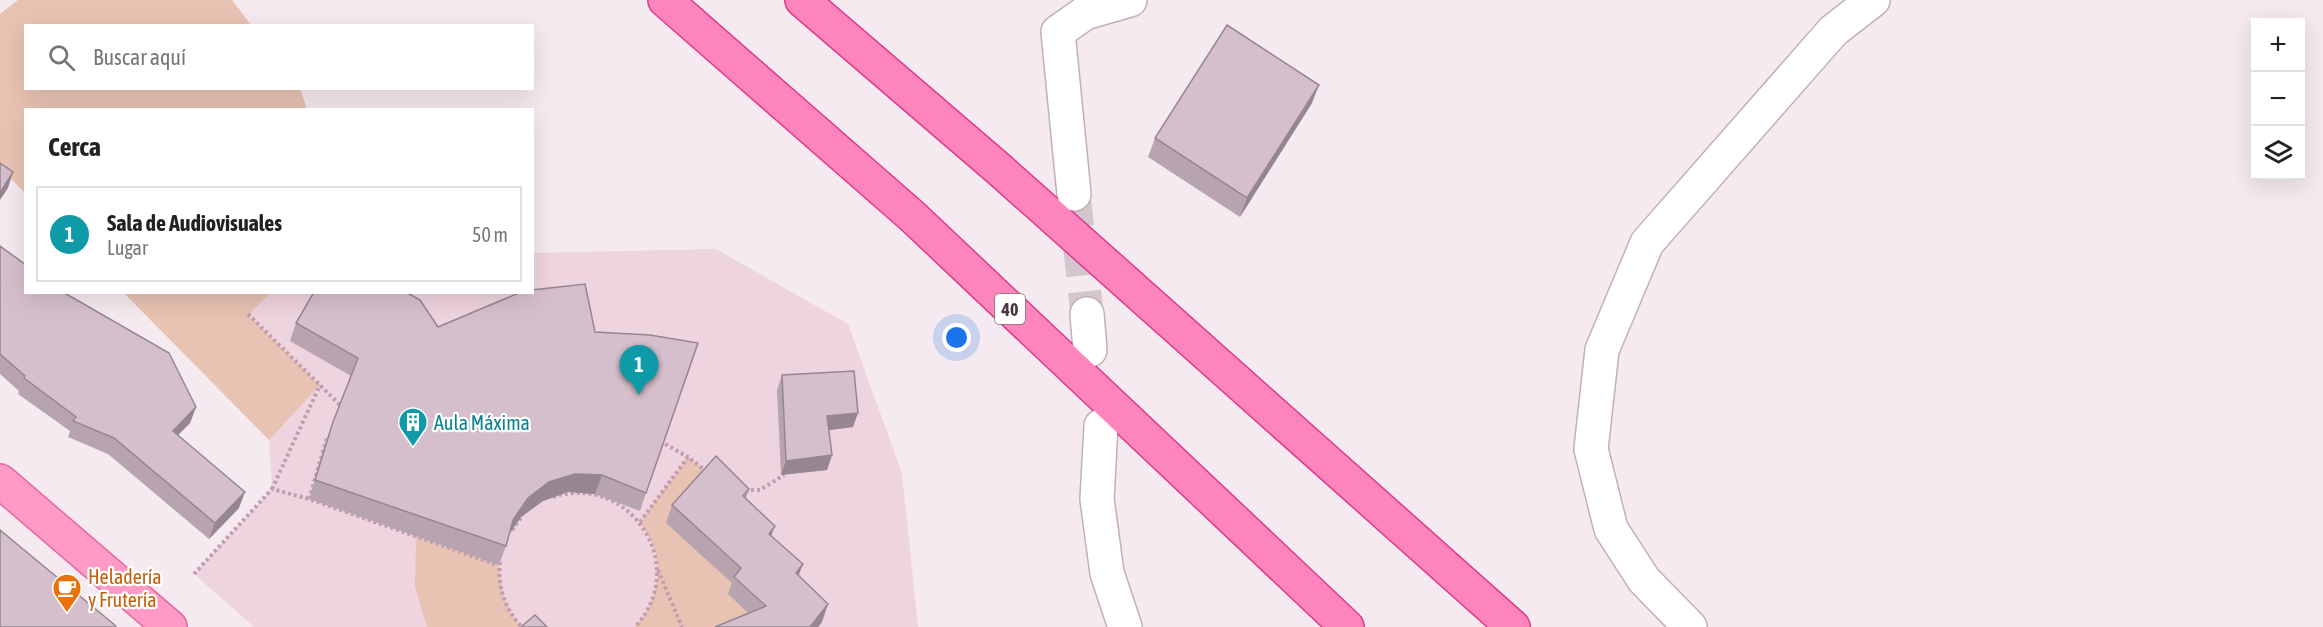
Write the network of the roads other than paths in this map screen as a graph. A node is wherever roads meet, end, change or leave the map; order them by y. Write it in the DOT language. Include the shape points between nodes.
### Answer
graph roads {
  1 [pos="665,0"];
  2 [pos="802,0"];
  3 [pos="1130,0"];
  4 [pos="1873,0"];
  5 [pos="1074,194"];
  6 [pos="1087,314"];
  7 [pos="1090,350"];
  8 [pos="1101,426"];
  9 [pos="0,481"];
  10 [pos="168,626"];
  11 [pos="1125,627"];
  12 [pos="1347,627"];
  13 [pos="1513,627"];
  14 [pos="1690,627"];
  1 -- 12 [label="highway, 40" via="912,216"];
  2 -- 13 [label="highway" via="1000,170"];
  3 -- 5 [label="street" via="1085,13 1058,32"];
  4 -- 14 [label="street" via="1833,31 1647,243 1602,350 1591,449 1611,530 1644,580"];
  6 -- 7 [label="street"];
  8 -- 11 [label="street" via="1097,499 1107,573"];
  9 -- 10 [label="main road"];
}
